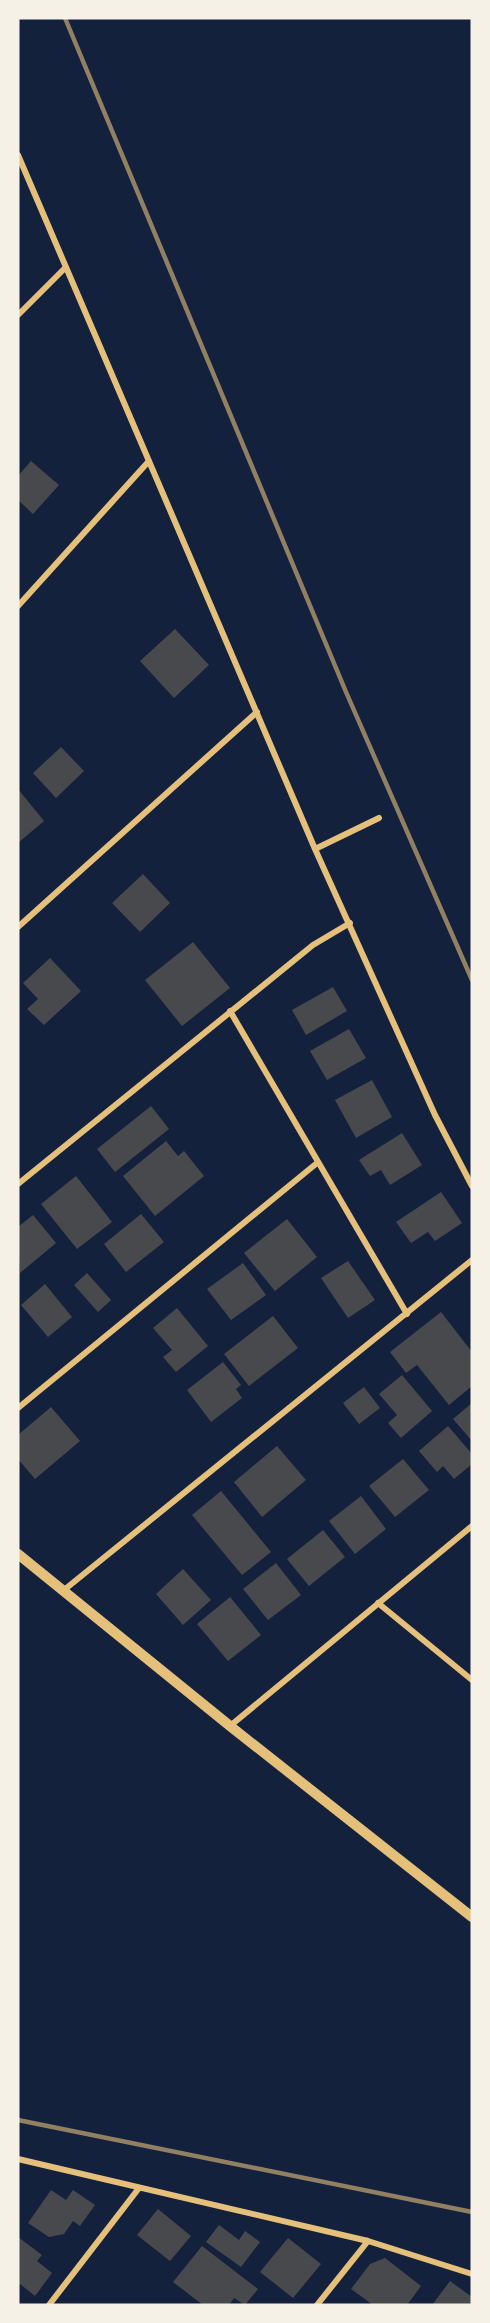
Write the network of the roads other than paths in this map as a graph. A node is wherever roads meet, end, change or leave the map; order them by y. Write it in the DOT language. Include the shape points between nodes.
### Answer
graph roads {
  1 [pos="18,154"];
  2 [pos="66,267"];
  3 [pos="18,315"];
  4 [pos="149,460"];
  5 [pos="18,606"];
  6 [pos="257,712"];
  7 [pos="379,818"];
  8 [pos="315,849"];
  9 [pos="350,923"];
  10 [pos="18,927"];
  11 [pos="230,1011"];
  12 [pos="317,1163"];
  13 [pos="18,1184"];
  14 [pos="472,1186"];
  15 [pos="472,1260"];
  16 [pos="407,1314"];
  17 [pos="18,1408"];
  18 [pos="472,1526"];
  19 [pos="18,1554"];
  20 [pos="64,1590"];
  21 [pos="378,1603"];
  22 [pos="472,1680"];
  23 [pos="230,1726"];
  24 [pos="472,1917"];
  25 [pos="18,2160"];
  26 [pos="139,2188"];
  27 [pos="368,2241"];
  28 [pos="472,2274"];
  29 [pos="49,2305"];
  30 [pos="317,2305"];
  1 -- 2 [label="street"];
  2 -- 3 [label="street"];
  2 -- 4 [label="street"];
  4 -- 5 [label="street"];
  4 -- 6 [label="street"];
  6 -- 8 [label="street"];
  6 -- 10 [label="street"];
  7 -- 8 [label="street"];
  8 -- 9 [label="street"];
  9 -- 11 [label="street" via="313,945"];
  9 -- 14 [label="street" via="435,1114"];
  11 -- 12 [label="street"];
  11 -- 13 [label="street"];
  12 -- 16 [label="street"];
  12 -- 17 [label="street"];
  15 -- 16 [label="street"];
  16 -- 20 [label="street"];
  18 -- 21 [label="street"];
  19 -- 20 [label="street"];
  20 -- 23 [label="street"];
  21 -- 22 [label="street"];
  21 -- 23 [label="street"];
  23 -- 24 [label="street"];
  25 -- 26 [label="street"];
  26 -- 27 [label="street"];
  26 -- 29 [label="street"];
  27 -- 28 [label="street"];
  27 -- 30 [label="street"];
}
